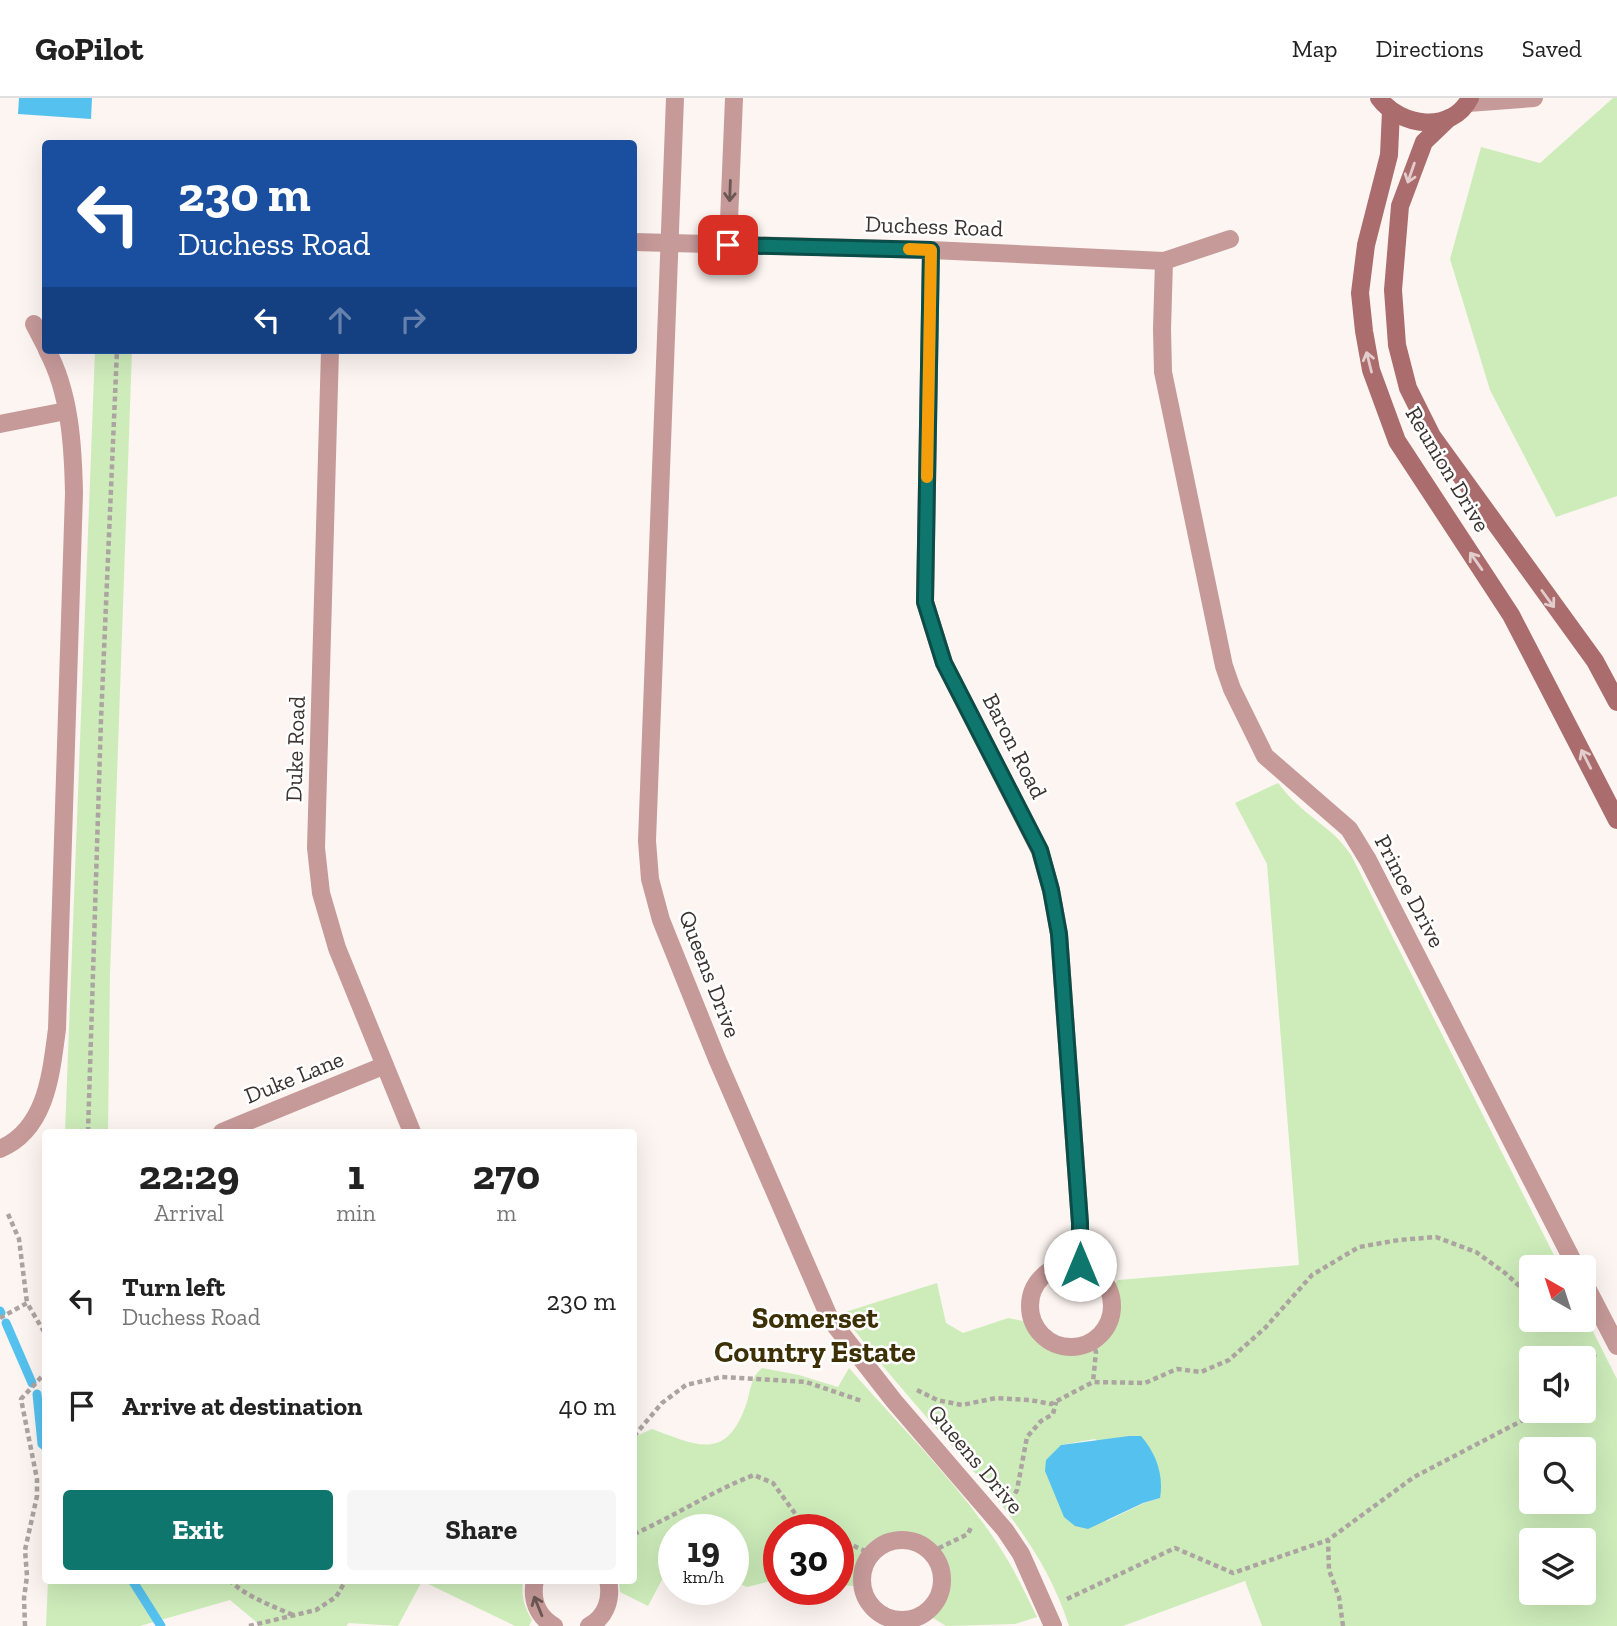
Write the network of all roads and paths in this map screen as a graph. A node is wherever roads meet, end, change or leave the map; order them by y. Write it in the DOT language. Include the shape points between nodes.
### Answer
graph roads {
  1 [pos="675,98"];
  2 [pos="733,98"];
  3 [pos="1534,98"];
  4 [pos="1469,101"];
  5 [pos="1385,105"];
  6 [pos="1449,118"];
  7 [pos="1230,239"];
  8 [pos="637,242"];
  9 [pos="669,243"];
  10 [pos="728,245"];
  11 [pos="931,250"];
  12 [pos="1164,261"];
  13 [pos="34,324"];
  14 [pos="42,340"];
  15 [pos="49,354"];
  16 [pos="117,354"];
  17 [pos="330,354"];
  18 [pos="66,411"];
  19 [pos="0,424"];
  20 [pos="1617,702"];
  21 [pos="1617,820"];
  22 [pos="383,1066"];
  23 [pos="88,1129"];
  24 [pos="229,1129"];
  25 [pos="411,1129"];
  26 [pos="0,1149"];
  27 [pos="8,1214"];
  28 [pos="1570,1255"];
  29 [pos="1080,1265"];
  30 [pos="1519,1286"];
  31 [pos="27,1303"];
  32 [pos="1596,1305"];
  33 [pos="0,1318"];
  34 [pos="42,1328"];
  35 [pos="1091,1341"];
  36 [pos="1617,1346"];
  37 [pos="42,1376"];
  38 [pos="1093,1382"];
  39 [pos="906,1391"];
  40 [pos="874,1405"];
  41 [pos="1519,1422"];
  42 [pos="637,1432"];
  43 [pos="795,1514"];
  44 [pos="637,1533"];
  45 [pos="1328,1541"];
  46 [pos="854,1546"];
  47 [pos="872,1554"];
  48 [pos="233,1584"];
  49 [pos="344,1584"];
  50 [pos="534,1584"];
  51 [pos="607,1584"];
  52 [pos="294,1615"];
  53 [pos="1049,1618"];
  54 [pos="875,1619"];
  55 [pos="25,1626"];
  56 [pos="249,1626"];
  57 [pos="554,1626"];
  58 [pos="589,1626"];
  59 [pos="1343,1626"];
  1 -- 9 [label="street, Queens Drive"];
  2 -- 10 [label="street, one-way"];
  3 -- 4 [label="street"];
  4 -- 6 [label="street, Reunion Drive"];
  5 -- 6 [label="street" via="1408,121 1429,123"];
  21 -- 5 [label="street, Reunion Drive, one-way" via="1511,615 1398,442 1375,382 1366,350 1360,293 1366,245 1389,155"];
  6 -- 20 [label="street, Reunion Drive, one-way" via="1424,142 1400,206 1393,289 1397,345 1405,377 1432,436 1595,661"];
  7 -- 12 [label="street, Duchess Road"];
  8 -- 9 [label="street, Duchess Road"];
  9 -- 10 [label="street, Duchess Road"];
  9 -- 53 [label="street, Queens Drive" via="647,841 657,906 717,1059 830,1319 1005,1530 1021,1554"];
  10 -- 11 [label="street, Duchess Road"];
  11 -- 12 [label="street, Duchess Road"];
  11 -- 29 [label="street, Baron Road" via="925,602 944,663 1040,850 1051,890 1059,934"];
  12 -- 28 [label="street, Prince Drive" via="1163,372 1232,689 1265,756 1349,829 1368,860"];
  13 -- 14 [label="street"];
  15 -- 18 [label="street" via="64,390"];
  16 -- 23 [label="path"];
  17 -- 22 [label="street, Duke Road" via="316,848 321,893 337,948"];
  18 -- 19 [label="street"];
  18 -- 26 [label="street" via="74,493 57,1029 49,1087 39,1109 28,1129"];
  22 -- 24 [label="street, Duke Lane"];
  22 -- 25 [label="street, Duke Road"];
  27 -- 31 [label="path" via="19,1239"];
  29 -- 35 [label="street" via="1102,1278 1112,1302 1105,1329"];
  29 -- 35 [label="street" via="1055,1268 1044,1275 1035,1285 1030,1311 1039,1331 1055,1344 1083,1346"];
  30 -- 38 [label="path" via="1476,1252 1436,1237 1359,1247 1312,1275 1229,1360 1201,1372 1177,1369 1145,1383"];
  31 -- 33 [label="path"];
  31 -- 34 [label="path"];
  32 -- 36 [label="street"];
  35 -- 38 [label="path" via="1096,1352"];
  37 -- 55 [label="path" via="21,1399 37,1479 24,1550"];
  38 -- 39 [label="path" via="1051,1404 996,1398 962,1405 937,1400 919,1390"];
  40 -- 42 [label="path" via="806,1382 721,1377 686,1385 662,1403"];
  41 -- 45 [label="path" via="1414,1477"];
  43 -- 44 [label="path" via="773,1483 754,1475"];
  45 -- 53 [label="path" via="1233,1573 1175,1548"];
  45 -- 59 [label="path" via="1329,1570"];
  46 -- 47 [label="path"];
  47 -- 54 [label="street" via="862,1578"];
  47 -- 54 [label="street" via="894,1541 907,1540 931,1552 942,1575 936,1601 928,1611 903,1620"];
  48 -- 52 [label="path"];
  49 -- 52 [label="path" via="336,1597 316,1610"];
  57 -- 50 [label="street, one-way" via="534,1602"];
  51 -- 58 [label="street" via="609,1602"];
  52 -- 56 [label="path"];
}
